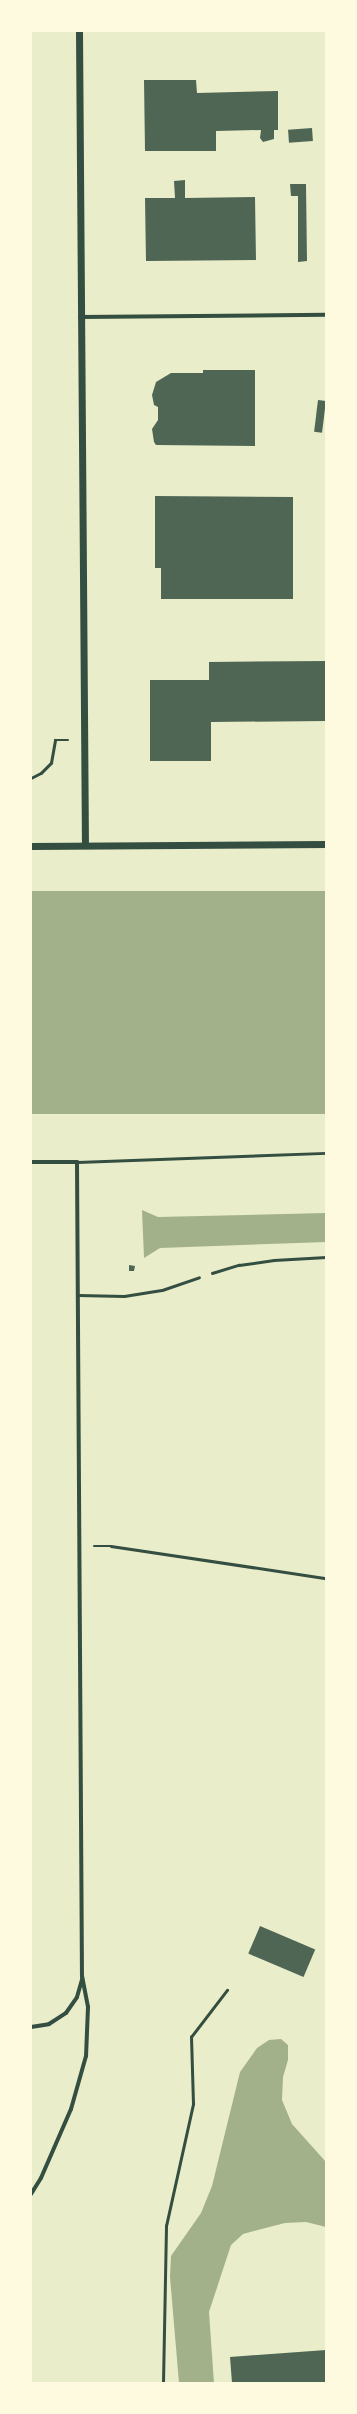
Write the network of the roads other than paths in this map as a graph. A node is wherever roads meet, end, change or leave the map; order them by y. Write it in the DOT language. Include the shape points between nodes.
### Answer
graph roads {
  1 [pos="79,31"];
  2 [pos="326,315"];
  3 [pos="80,317"];
  4 [pos="326,844"];
  5 [pos="85,845"];
  6 [pos="31,846"];
  7 [pos="326,1153"];
  8 [pos="31,1162"];
  9 [pos="77,1162"];
  10 [pos="199,1277"];
  11 [pos="77,1296"];
  12 [pos="82,1976"];
  13 [pos="31,2027"];
  14 [pos="31,2194"];
  1 -- 3 [label="street"];
  2 -- 3 [label="street"];
  3 -- 5 [label="street"];
  4 -- 5 [label="street"];
  5 -- 6 [label="street"];
  7 -- 9 [label="lane"];
  8 -- 9 [label="street"];
  9 -- 11 [label="street"];
  10 -- 11 [label="lane" via="162,1290 132,1295"];
  11 -- 12 [label="street"];
  12 -- 13 [label="street" via="77,1997 66,2014 49,2024"];
  12 -- 14 [label="street" via="88,2007 86,2056 71,2109 41,2178"];
}
